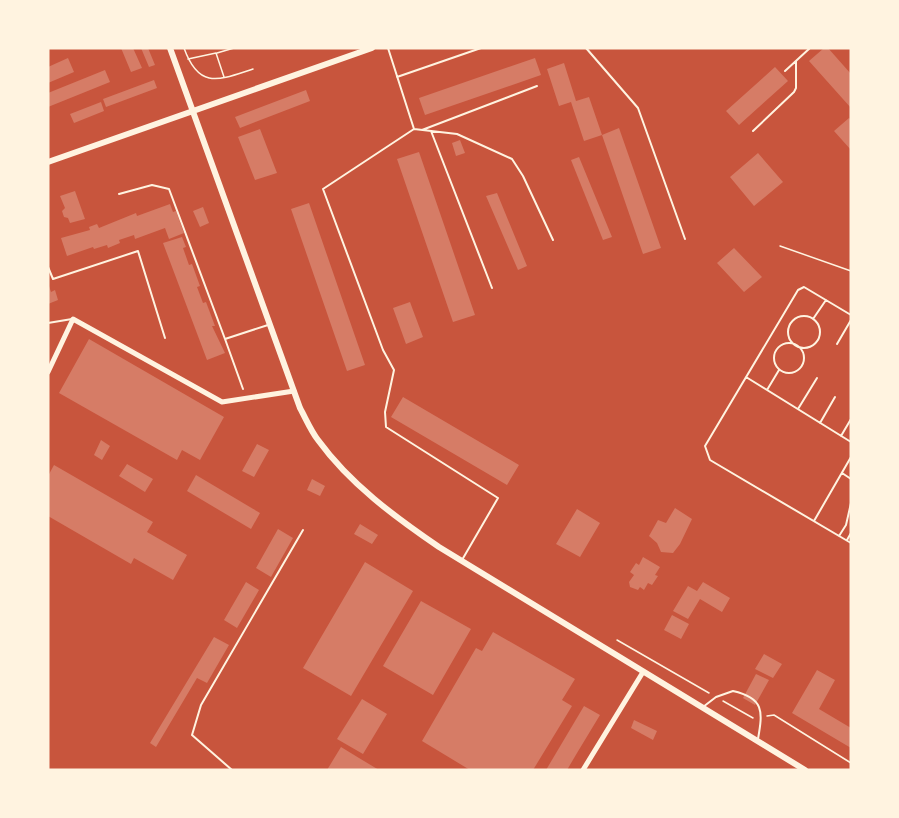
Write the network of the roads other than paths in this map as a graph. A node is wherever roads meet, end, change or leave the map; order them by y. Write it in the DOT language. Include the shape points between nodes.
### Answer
graph roads {
  1 [pos="170,48"];
  2 [pos="372,48"];
  3 [pos="388,48"];
  4 [pos="481,48"];
  5 [pos="586,48"];
  6 [pos="810,48"];
  7 [pos="796,61"];
  8 [pos="785,71"];
  9 [pos="397,77"];
  10 [pos="537,86"];
  11 [pos="193,112"];
  12 [pos="414,129"];
  13 [pos="421,130"];
  14 [pos="431,131"];
  15 [pos="753,131"];
  16 [pos="48,162"];
  17 [pos="119,194"];
  18 [pos="685,239"];
  19 [pos="553,240"];
  20 [pos="48,267"];
  21 [pos="492,288"];
  22 [pos="825,300"];
  23 [pos="851,315"];
  24 [pos="73,319"];
  25 [pos="813,319"];
  26 [pos="851,320"];
  27 [pos="48,323"];
  28 [pos="270,324"];
  29 [pos="165,338"];
  30 [pos="225,339"];
  31 [pos="837,344"];
  32 [pos="798,346"];
  33 [pos="779,370"];
  34 [pos="48,372"];
  35 [pos="746,377"];
  36 [pos="817,378"];
  37 [pos="243,389"];
  38 [pos="767,390"];
  39 [pos="294,392"];
  40 [pos="835,397"];
  41 [pos="798,409"];
  42 [pos="851,419"];
  43 [pos="820,423"];
  44 [pos="841,436"];
  45 [pos="851,442"];
  46 [pos="851,457"];
  47 [pos="842,473"];
  48 [pos="851,479"];
  49 [pos="851,503"];
  50 [pos="814,521"];
  51 [pos="303,530"];
  52 [pos="851,533"];
  53 [pos="840,536"];
  54 [pos="847,540"];
  55 [pos="851,543"];
  56 [pos="461,561"];
  57 [pos="643,672"];
  58 [pos="702,707"];
  59 [pos="758,741"];
  60 [pos="232,770"];
  61 [pos="583,770"];
  62 [pos="805,770"];
  1 -- 11 [label="street"];
  2 -- 11 [label="street"];
  3 -- 9 [label="lane"];
  4 -- 9 [label="lane"];
  5 -- 18 [label="lane" via="638,108"];
  6 -- 7 [label="lane"];
  7 -- 8 [label="lane"];
  7 -- 15 [label="lane" via="794,92"];
  9 -- 12 [label="lane"];
  10 -- 13 [label="lane"];
  11 -- 16 [label="street"];
  11 -- 28 [label="street"];
  12 -- 13 [label="lane"];
  12 -- 56 [label="lane" via="323,189 394,370 385,412 386,427 498,498"];
  13 -- 14 [label="lane"];
  14 -- 19 [label="lane" via="457,134 512,159"];
  14 -- 21 [label="lane"];
  17 -- 30 [label="lane" via="152,185 170,189"];
  20 -- 29 [label="lane" via="53,279 138,251"];
  22 -- 23 [label="lane"];
  22 -- 25 [label="lane"];
  22 -- 35 [label="lane" via="804,287 798,290"];
  24 -- 27 [label="lane"];
  24 -- 34 [label="street"];
  24 -- 39 [label="street" via="222,402"];
  25 -- 32 [label="lane" via="819,328 818,338 812,345"];
  25 -- 32 [label="lane" via="798,317 790,324 788,334"];
  26 -- 31 [label="lane"];
  28 -- 30 [label="lane"];
  28 -- 39 [label="street"];
  30 -- 37 [label="lane"];
  32 -- 33 [label="lane" via="788,343 778,347 774,361"];
  32 -- 33 [label="lane" via="804,358 801,367 789,373"];
  33 -- 38 [label="lane"];
  35 -- 38 [label="lane"];
  35 -- 50 [label="lane" via="705,446 710,460"];
  36 -- 41 [label="lane"];
  38 -- 41 [label="lane"];
  39 -- 56 [label="street" via="316,438 336,463 400,521"];
  40 -- 43 [label="lane"];
  41 -- 43 [label="lane"];
  42 -- 44 [label="lane"];
  43 -- 44 [label="lane"];
  44 -- 45 [label="lane"];
  46 -- 47 [label="lane"];
  47 -- 48 [label="lane"];
  47 -- 50 [label="lane"];
  49 -- 53 [label="lane"];
  50 -- 53 [label="lane"];
  51 -- 60 [label="lane" via="201,705 192,735"];
  52 -- 54 [label="lane"];
  53 -- 54 [label="lane"];
  54 -- 55 [label="lane"];
  56 -- 57 [label="street"];
  57 -- 58 [label="street"];
  57 -- 61 [label="street"];
  58 -- 59 [label="street"];
  58 -- 59 [label="lane" via="733,691 753,699 761,708"];
  59 -- 62 [label="street"];
}
